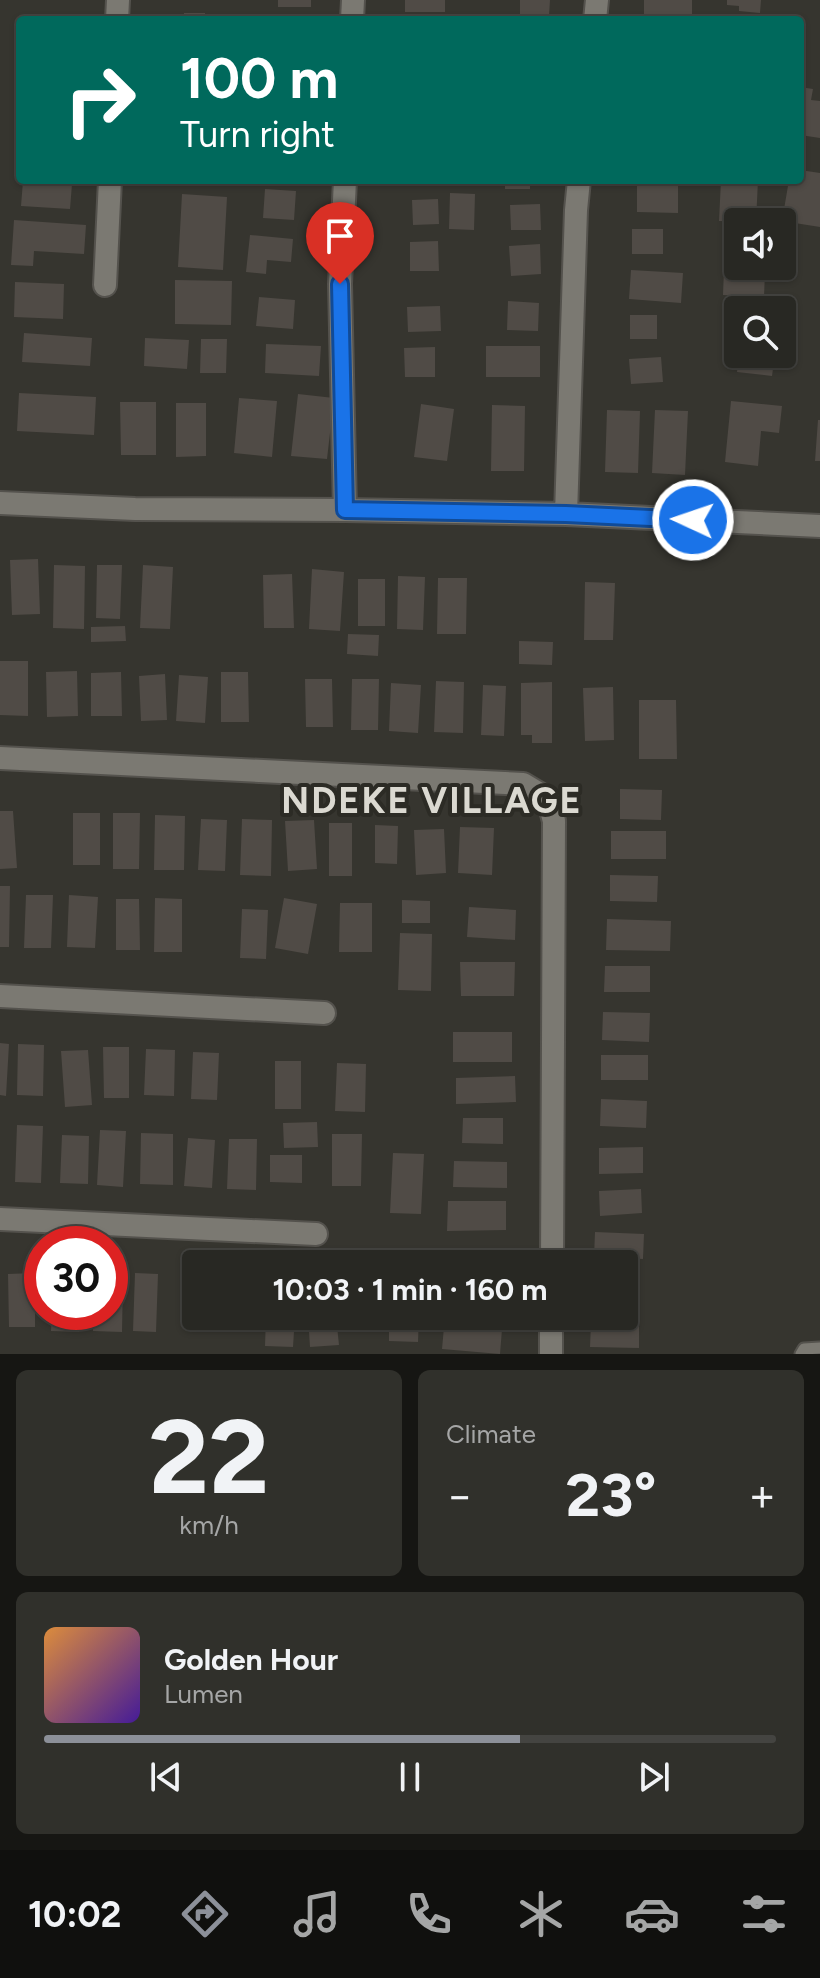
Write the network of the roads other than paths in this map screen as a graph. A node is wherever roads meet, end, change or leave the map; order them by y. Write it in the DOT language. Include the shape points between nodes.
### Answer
graph roads {
  1 [pos="110,184"];
  2 [pos="345,184"];
  3 [pos="579,184"];
  4 [pos="105,285"];
  5 [pos="0,503"];
  6 [pos="345,510"];
  7 [pos="566,514"];
  8 [pos="820,526"];
  9 [pos="0,758"];
  10 [pos="0,996"];
  11 [pos="324,1013"];
  12 [pos="0,1219"];
  13 [pos="316,1234"];
  14 [pos="552,1250"];
  15 [pos="551,1330"];
  16 [pos="820,1348"];
  17 [pos="551,1354"];
  18 [pos="801,1354"];
  1 -- 4 [label="street"];
  2 -- 6 [label="street" via="340,284"];
  3 -- 7 [label="street"];
  5 -- 6 [label="street"];
  6 -- 7 [label="street"];
  7 -- 8 [label="street"];
  9 -- 14 [label="street" via="523,784 548,799 554,821"];
  10 -- 11 [label="street"];
  12 -- 13 [label="street"];
  15 -- 17 [label="street"];
  16 -- 18 [label="lane"];
}
